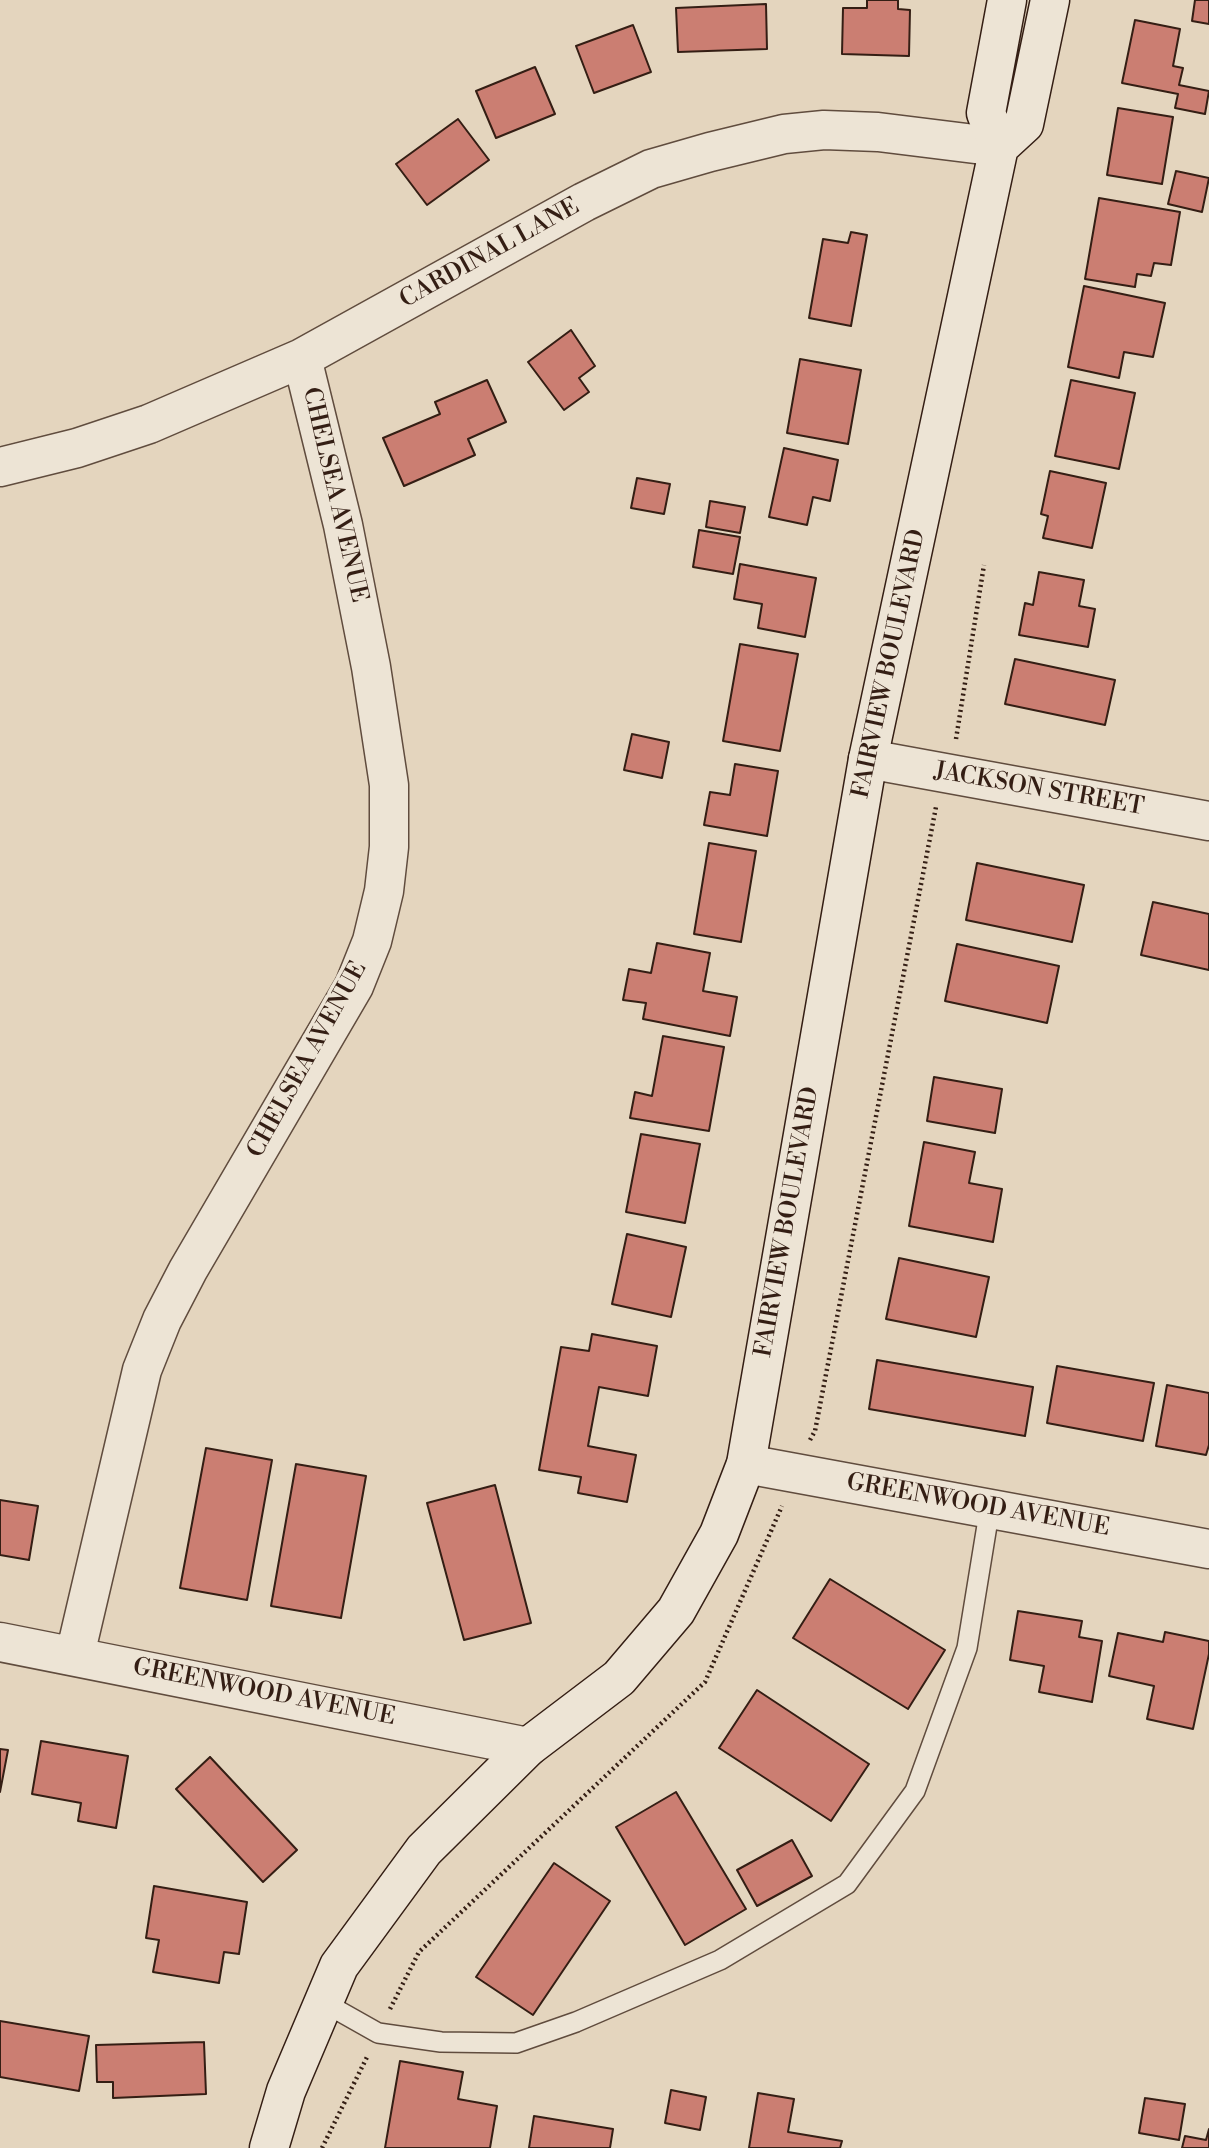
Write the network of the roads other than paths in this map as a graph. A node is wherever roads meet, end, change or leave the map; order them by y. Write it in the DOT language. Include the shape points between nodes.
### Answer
graph roads {
  1 [pos="1007,0"];
  2 [pos="1050,0"];
  3 [pos="999,146"];
  4 [pos="302,358"];
  5 [pos="0,467"];
  6 [pos="868,759"];
  7 [pos="1209,821"];
  8 [pos="746,1464"];
  9 [pos="990,1507"];
  10 [pos="1209,1549"];
  11 [pos="0,1642"];
  12 [pos="75,1655"];
  13 [pos="528,1747"];
  14 [pos="323,2002"];
  15 [pos="269,2148"];
  1 -- 3 [label="street" via="986,113"];
  2 -- 3 [label="street" via="1024,124"];
  3 -- 4 [label="street, CARDINAL LANE" via="824,130 784,134 651,169"];
  3 -- 6 [label="street, FAIRVIEW BOULEVARD"];
  4 -- 5 [label="street, CARDINAL LANE" via="149,424"];
  4 -- 12 [label="street, CHELSEA AVENUE" via="343,525 371,667 387,772 389,847 384,891 372,941 354,986 162,1320 142,1370"];
  6 -- 7 [label="street, JACKSON STREET"];
  6 -- 8 [label="street, FAIRVIEW BOULEVARD"];
  8 -- 9 [label="street, GREENWOOD AVENUE"];
  8 -- 13 [label="street, FAIRVIEW BOULEVARD" via="719,1534 676,1611 619,1678"];
  9 -- 10 [label="street, GREENWOOD AVENUE"];
  9 -- 14 [label="lane" via="967,1648 915,1791 846,1884 720,1960 516,2043 441,2042 378,2033"];
  11 -- 12 [label="street, GREENWOOD AVENUE"];
  12 -- 13 [label="street, GREENWOOD AVENUE"];
  13 -- 14 [label="street, FAIRVIEW BOULEVARD" via="424,1850 339,1966"];
  14 -- 15 [label="street, FAIRVIEW BOULEVARD" via="286,2091"];
}
